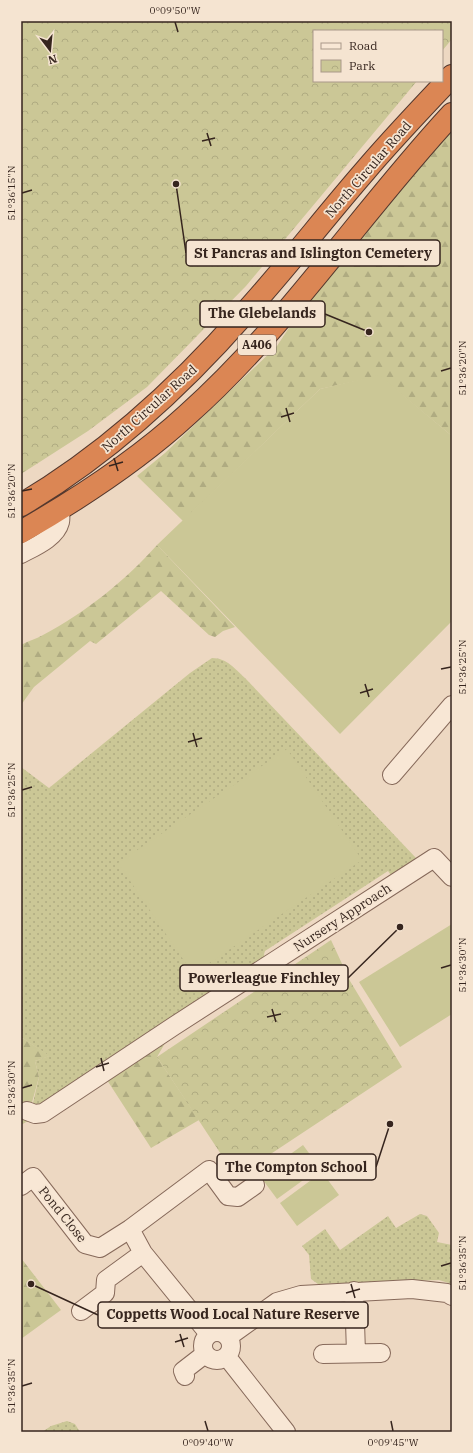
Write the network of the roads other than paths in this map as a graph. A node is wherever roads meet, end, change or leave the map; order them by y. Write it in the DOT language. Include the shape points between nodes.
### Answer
graph roads {
  1 [pos="452,76"];
  2 [pos="452,114"];
  3 [pos="21,505"];
  4 [pos="60,509"];
  5 [pos="21,532"];
  6 [pos="21,554"];
  7 [pos="452,705"];
  8 [pos="392,775"];
  9 [pos="452,877"];
  10 [pos="27,1111"];
  11 [pos="255,1185"];
  12 [pos="21,1186"];
  13 [pos="130,1229"];
  14 [pos="143,1252"];
  15 [pos="354,1292"];
  16 [pos="452,1296"];
  17 [pos="81,1311"];
  18 [pos="209,1334"];
  19 [pos="228,1336"];
  20 [pos="356,1353"];
  21 [pos="382,1353"];
  22 [pos="205,1354"];
  23 [pos="323,1354"];
  24 [pos="227,1357"];
  25 [pos="185,1376"];
  26 [pos="286,1432"];
  1 -- 3 [label="highway, North Circular Road / A406" via="365,171 244,314 172,391 89,461"];
  2 -- 4 [label="highway, North Circular Road / A406" via="228,376 134,460"];
  4 -- 5 [label="highway, North Circular Road / A406"];
  4 -- 6 [label="street" via="60,523 51,535"];
  7 -- 8 [label="street"];
  9 -- 10 [label="street, Nursery Approach" via="434,858 43,1113"];
  11 -- 13 [label="street" via="238,1197 228,1196 209,1170"];
  12 -- 13 [label="street, Pond Close" via="33,1177 85,1244 100,1248"];
  13 -- 14 [label="street"];
  14 -- 17 [label="street" via="106,1280 105,1293"];
  14 -- 18 [label="street"];
  15 -- 16 [label="street" via="412,1289 447,1293"];
  15 -- 19 [label="street" via="301,1295 277,1302"];
  15 -- 20 [label="street"];
  18 -- 19 [label="street" via="217,1331"];
  18 -- 22 [label="street" via="203,1343"];
  19 -- 24 [label="street" via="232,1347"];
  20 -- 21 [label="street"];
  20 -- 23 [label="street"];
  22 -- 24 [label="street" via="217,1360"];
  22 -- 25 [label="street" via="184,1371"];
  24 -- 26 [label="street"];
}
